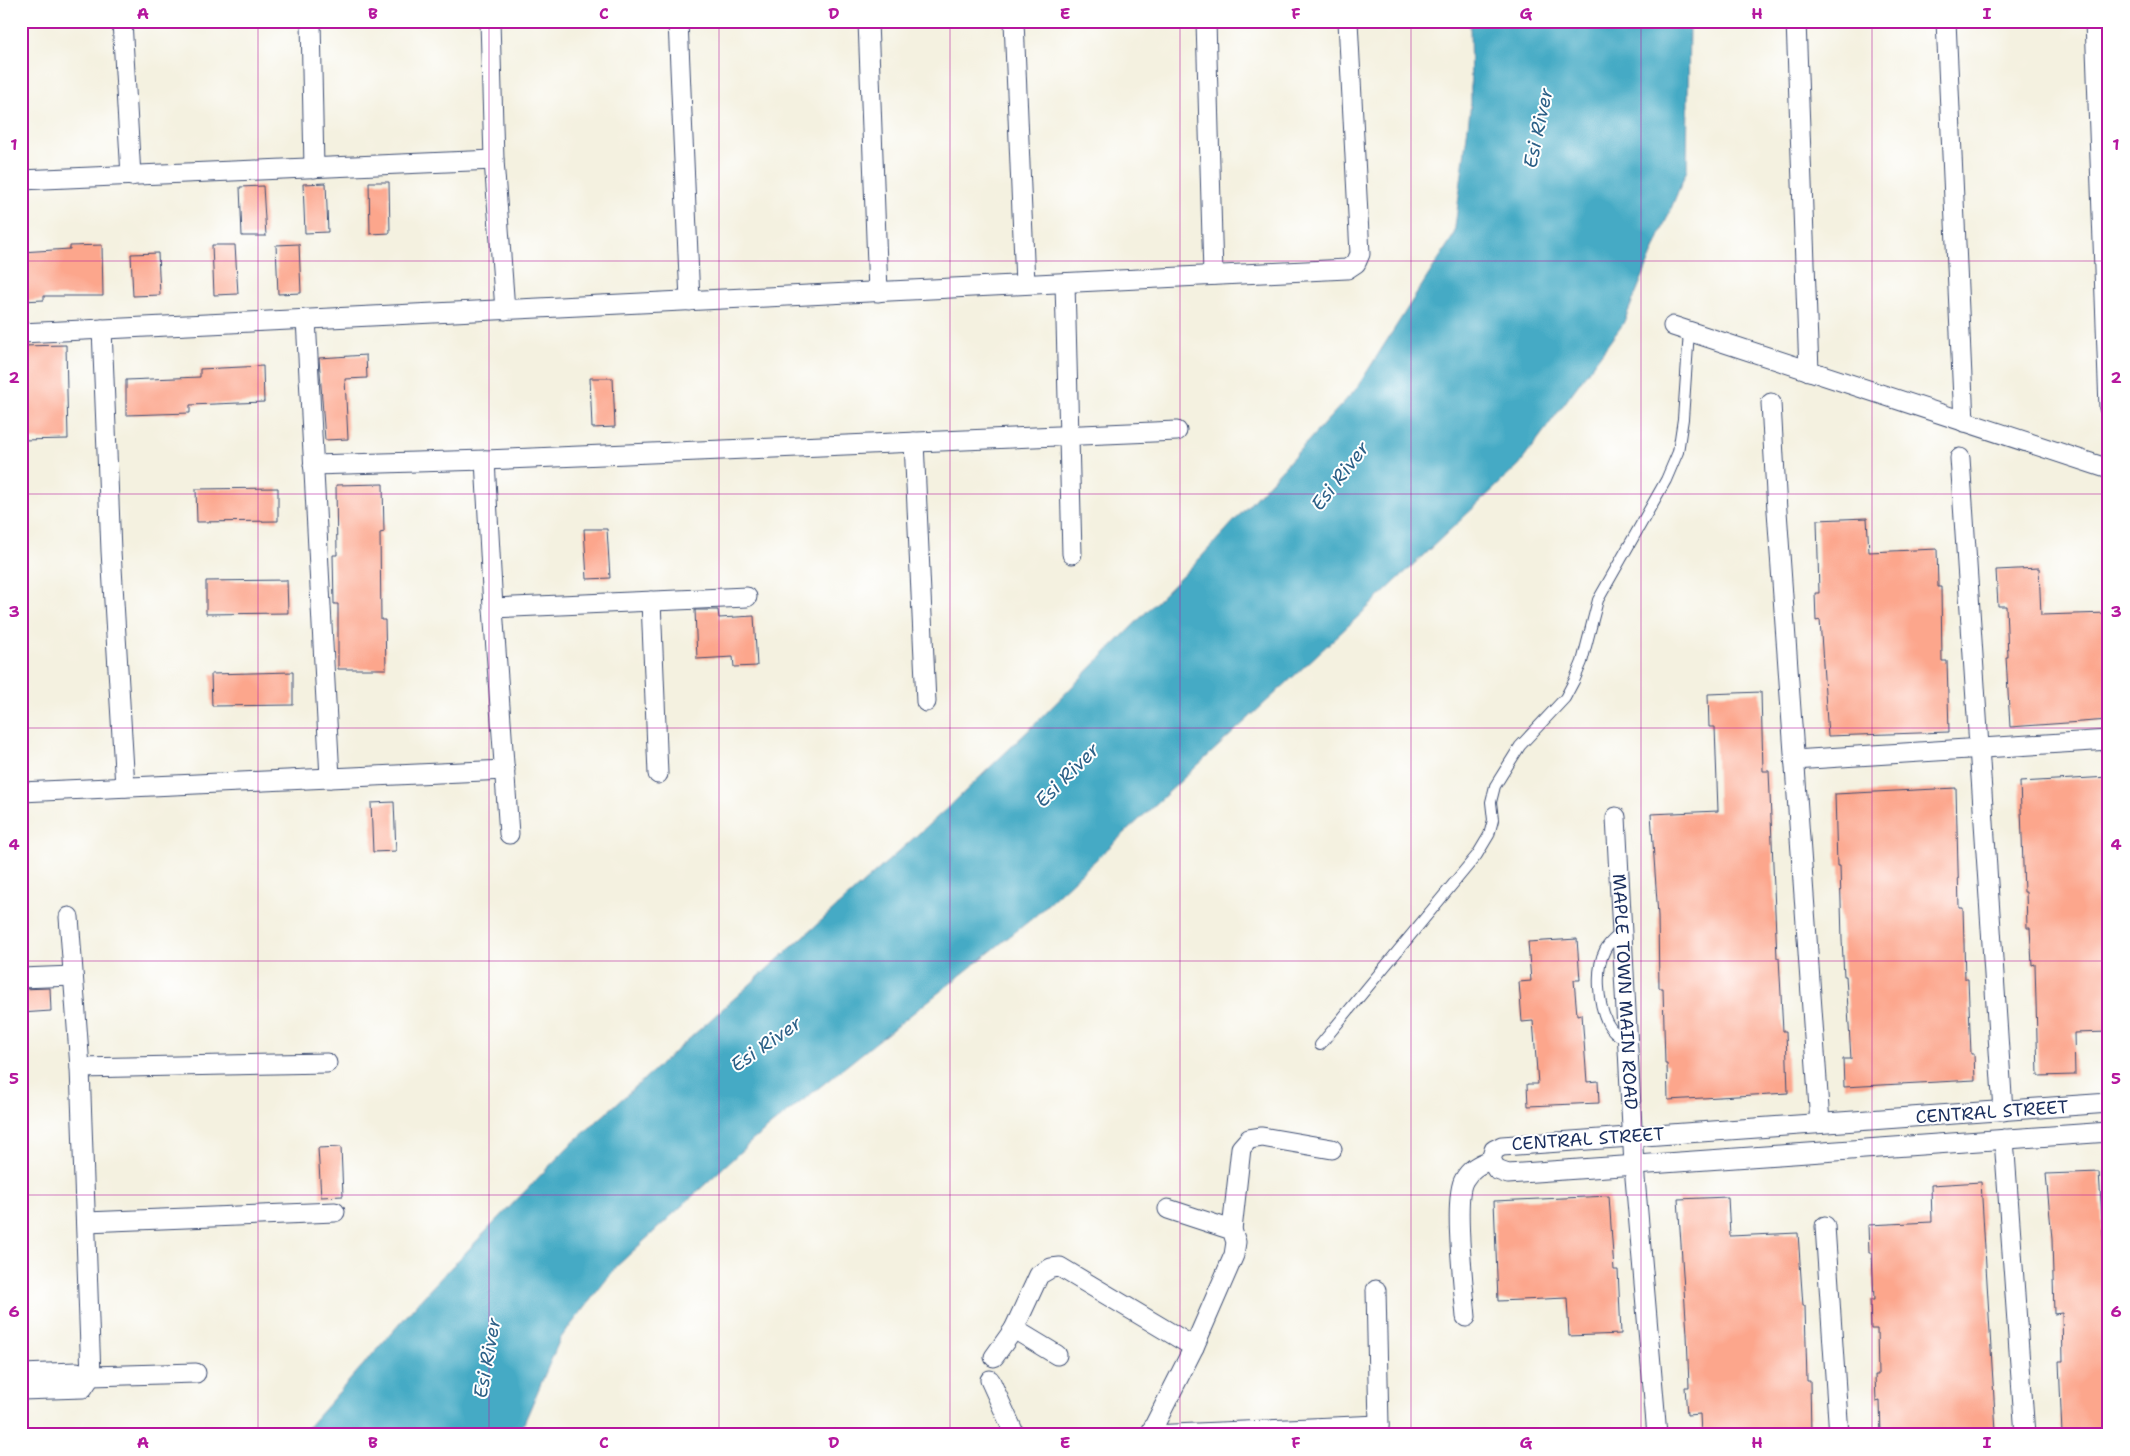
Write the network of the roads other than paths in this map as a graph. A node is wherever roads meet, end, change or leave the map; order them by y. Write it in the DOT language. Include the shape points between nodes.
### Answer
graph roads {
  1 [pos="122,21"];
  2 [pos="311,21"];
  3 [pos="490,21"];
  4 [pos="678,21"];
  5 [pos="868,21"];
  6 [pos="1014,21"];
  7 [pos="1206,21"];
  8 [pos="1348,21"];
  9 [pos="1796,21"];
  10 [pos="1946,21"];
  11 [pos="2095,21"];
  12 [pos="494,160"];
  13 [pos="314,168"];
  14 [pos="131,176"];
  15 [pos="21,180"];
  16 [pos="1213,275"];
  17 [pos="1065,282"];
  18 [pos="1025,284"];
  19 [pos="878,292"];
  20 [pos="690,301"];
  21 [pos="505,310"];
  22 [pos="306,319"];
  23 [pos="102,329"];
  24 [pos="1681,329"];
  25 [pos="21,333"];
  26 [pos="1809,371"];
  27 [pos="1771,403"];
  28 [pos="2109,408"];
  29 [pos="1964,422"];
  30 [pos="1177,431"];
  31 [pos="1068,436"];
  32 [pos="914,442"];
  33 [pos="1960,458"];
  34 [pos="485,460"];
  35 [pos="313,465"];
  36 [pos="2109,468"];
  37 [pos="1072,554"];
  38 [pos="747,597"];
  39 [pos="650,601"];
  40 [pos="493,608"];
  41 [pos="926,702"];
  42 [pos="2109,740"];
  43 [pos="1979,749"];
  44 [pos="1794,760"];
  45 [pos="505,770"];
  46 [pos="658,774"];
  47 [pos="330,778"];
  48 [pos="125,787"];
  49 [pos="21,792"];
  50 [pos="1616,817"];
  51 [pos="509,834"];
  52 [pos="69,917"];
  53 [pos="74,976"];
  54 [pos="21,978"];
  55 [pos="1320,1044"];
  56 [pos="327,1063"];
  57 [pos="80,1068"];
  58 [pos="2109,1103"];
  59 [pos="2087,1105"];
  60 [pos="2003,1111"];
  61 [pos="1923,1116"];
  62 [pos="1820,1123"];
  63 [pos="2109,1132"];
  64 [pos="2090,1133"];
  65 [pos="1633,1136"];
  66 [pos="2004,1139"];
  67 [pos="1924,1146"];
  68 [pos="1332,1149"];
  69 [pos="1491,1160"];
  70 [pos="1634,1166"];
  71 [pos="1168,1209"];
  72 [pos="335,1212"];
  73 [pos="86,1222"];
  74 [pos="1825,1226"];
  75 [pos="1232,1230"];
  76 [pos="1376,1290"];
  77 [pos="1466,1317"];
  78 [pos="1014,1329"];
  79 [pos="1194,1347"];
  80 [pos="1057,1355"];
  81 [pos="994,1357"];
  82 [pos="196,1373"];
  83 [pos="21,1374"];
  84 [pos="90,1376"];
  85 [pos="990,1380"];
  86 [pos="21,1390"];
  87 [pos="1379,1430"];
  88 [pos="1150,1434"];
  89 [pos="1015,1435"];
  90 [pos="1657,1435"];
  91 [pos="1839,1435"];
  92 [pos="2025,1435"];
  1 -- 14 [label="street"];
  2 -- 13 [label="street"];
  3 -- 12 [label="street"];
  4 -- 20 [label="street"];
  5 -- 19 [label="street"];
  6 -- 18 [label="street"];
  7 -- 16 [label="street"];
  8 -- 16 [label="street" via="1360,254 1356,263 1347,269"];
  9 -- 26 [label="street"];
  10 -- 29 [label="street"];
  11 -- 28 [label="street"];
  12 -- 13 [label="street"];
  12 -- 21 [label="street"];
  13 -- 14 [label="street"];
  14 -- 15 [label="street"];
  16 -- 17 [label="street"];
  17 -- 18 [label="street"];
  17 -- 31 [label="street"];
  18 -- 19 [label="street"];
  19 -- 20 [label="street"];
  20 -- 21 [label="street"];
  21 -- 22 [label="street"];
  22 -- 23 [label="street"];
  22 -- 35 [label="street"];
  23 -- 25 [label="street"];
  23 -- 48 [label="street"];
  24 -- 26 [label="street"];
  24 -- 55 [label="lane" via="1684,419 1678,452 1666,480 1598,600 1574,681 1565,698 1520,746 1495,786 1490,835 1477,855"];
  26 -- 29 [label="street"];
  27 -- 44 [label="street"];
  29 -- 36 [label="street"];
  30 -- 31 [label="street"];
  31 -- 32 [label="street"];
  31 -- 37 [label="street"];
  32 -- 34 [label="street"];
  32 -- 41 [label="street"];
  33 -- 43 [label="street"];
  34 -- 35 [label="street"];
  34 -- 40 [label="street"];
  35 -- 47 [label="street"];
  38 -- 39 [label="street"];
  39 -- 40 [label="street"];
  39 -- 46 [label="street"];
  40 -- 45 [label="street"];
  42 -- 43 [label="street"];
  43 -- 44 [label="street"];
  43 -- 60 [label="street"];
  44 -- 62 [label="street"];
  45 -- 47 [label="street"];
  45 -- 51 [label="street"];
  47 -- 48 [label="street"];
  48 -- 49 [label="street"];
  50 -- 65 [label="street, MAPLE TOWN MAIN ROAD"];
  52 -- 53 [label="street"];
  53 -- 54 [label="street"];
  53 -- 57 [label="street"];
  56 -- 57 [label="street"];
  57 -- 73 [label="street"];
  58 -- 59 [label="street, CENTRAL STREET"];
  59 -- 60 [label="street, CENTRAL STREET"];
  59 -- 64 [label="street"];
  60 -- 61 [label="street, CENTRAL STREET"];
  61 -- 62 [label="street, CENTRAL STREET"];
  61 -- 67 [label="street"];
  62 -- 65 [label="street, CENTRAL STREET"];
  63 -- 64 [label="street, CENTRAL STREET"];
  64 -- 66 [label="street, CENTRAL STREET"];
  65 -- 69 [label="street, CENTRAL STREET" via="1502,1146 1494,1150"];
  65 -- 70 [label="street, MAPLE TOWN MAIN ROAD"];
  66 -- 67 [label="street, CENTRAL STREET"];
  66 -- 92 [label="street"];
  67 -- 70 [label="street, CENTRAL STREET"];
  68 -- 75 [label="street" via="1262,1137 1249,1139 1241,1148"];
  69 -- 70 [label="street, CENTRAL STREET" via="1497,1170 1508,1174"];
  69 -- 77 [label="street" via="1476,1165 1463,1180 1459,1203"];
  70 -- 90 [label="street, MAPLE TOWN MAIN ROAD"];
  71 -- 75 [label="street"];
  72 -- 73 [label="street"];
  73 -- 84 [label="street"];
  74 -- 91 [label="street"];
  75 -- 79 [label="street" via="1236,1242 1234,1255"];
  76 -- 87 [label="street"];
  78 -- 79 [label="street" via="1039,1275 1060,1267"];
  78 -- 80 [label="street"];
  78 -- 81 [label="street"];
  79 -- 88 [label="street"];
  82 -- 84 [label="street"];
  83 -- 84 [label="street" via="76,1372"];
  84 -- 86 [label="street" via="83,1388"];
  85 -- 89 [label="street"];
  87 -- 88 [label="street"];
}
